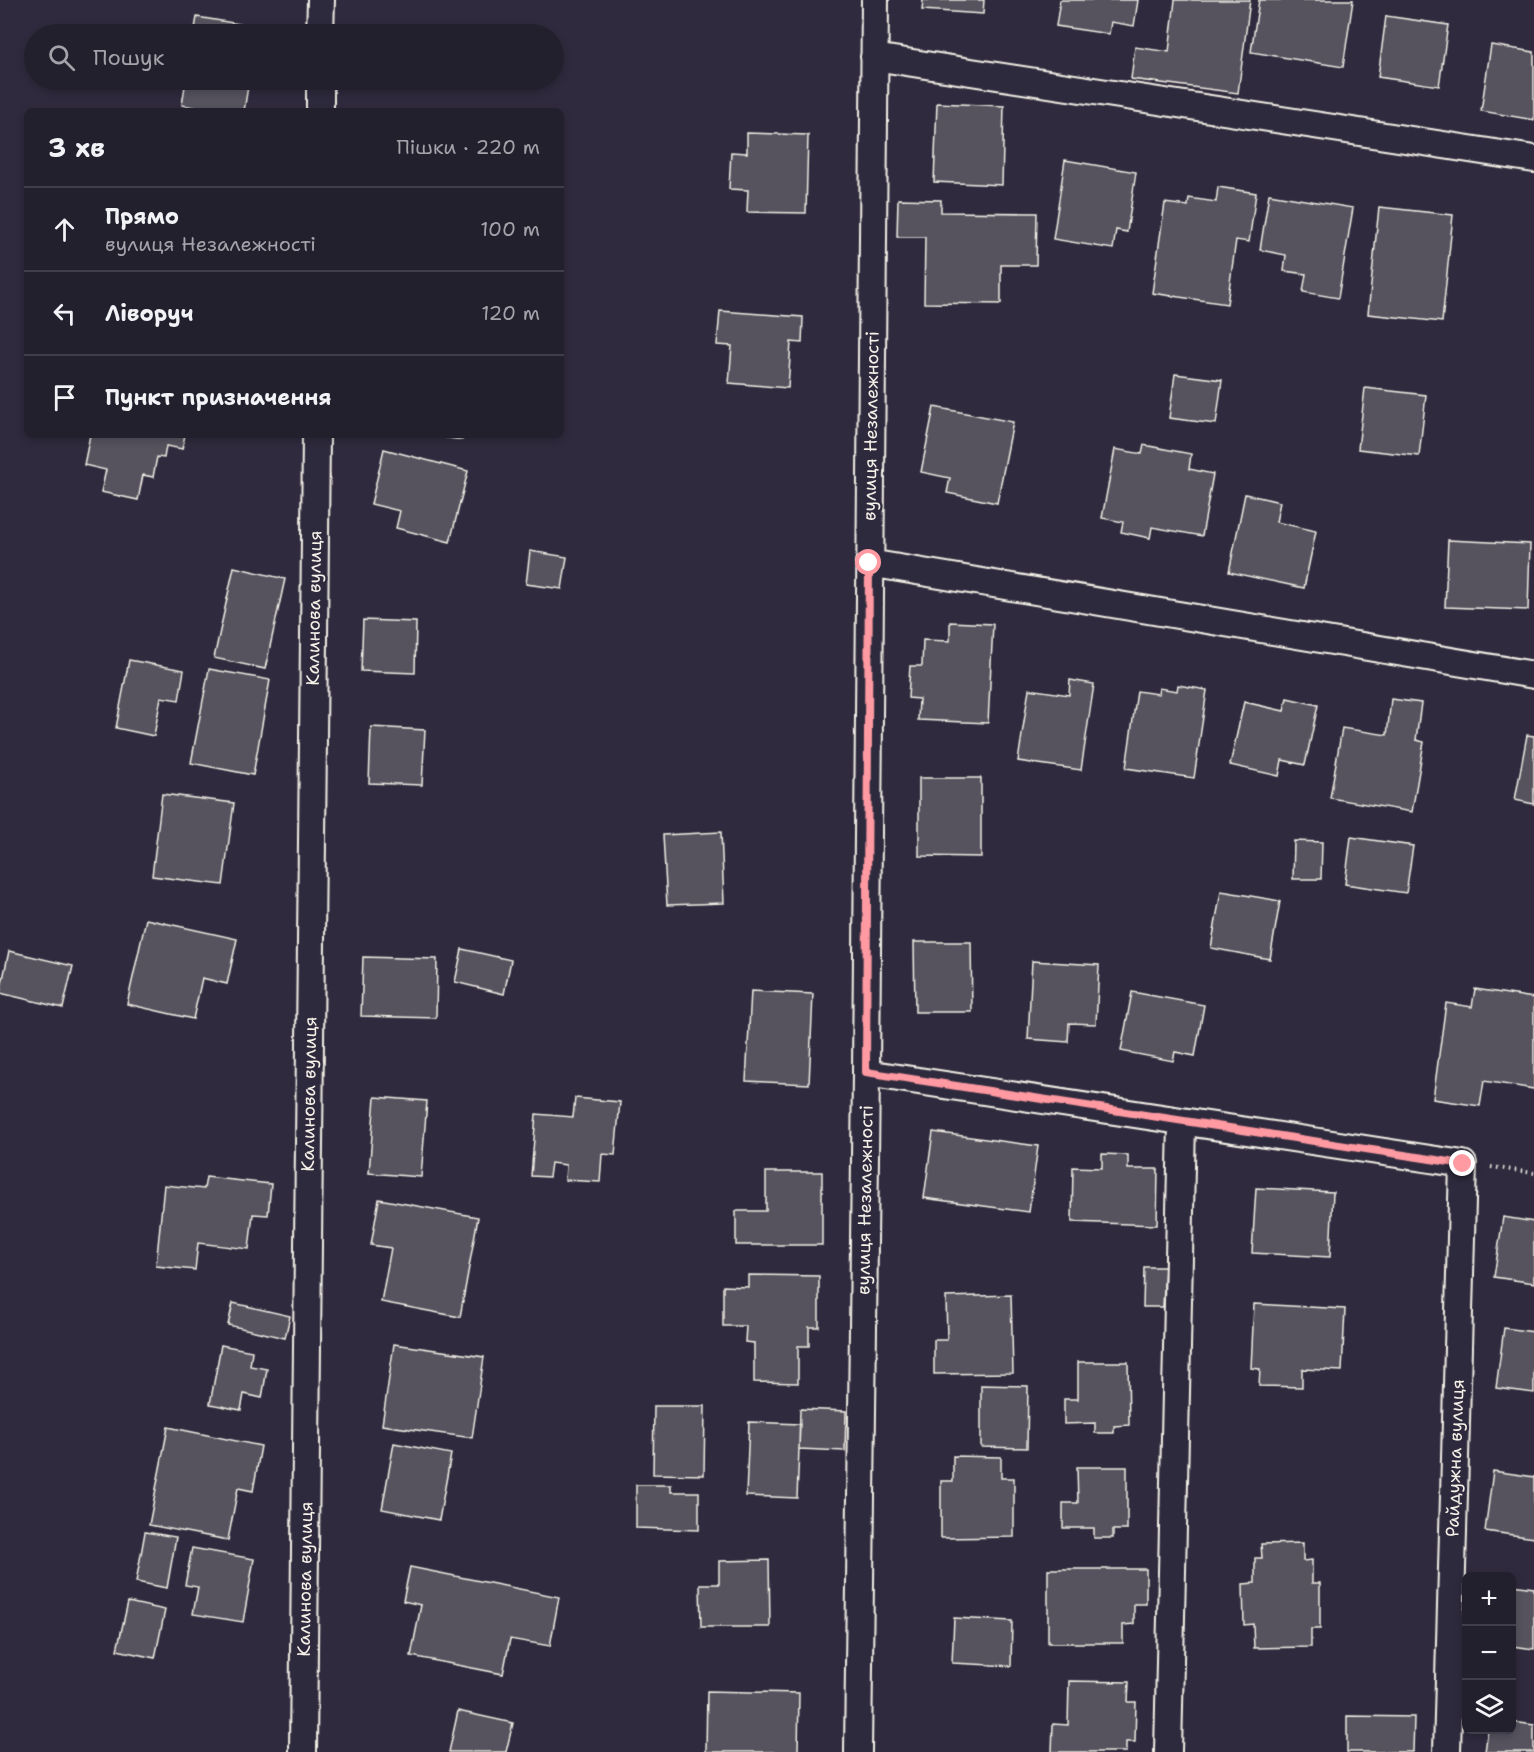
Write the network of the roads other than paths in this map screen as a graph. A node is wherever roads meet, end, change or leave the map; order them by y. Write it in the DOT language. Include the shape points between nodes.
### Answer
graph roads {
  1 [pos="321,0"];
  2 [pos="875,0"];
  3 [pos="320,24"];
  4 [pos="874,57"];
  5 [pos="320,90"];
  6 [pos="320,108"];
  7 [pos="1534,159"];
  8 [pos="316,438"];
  9 [pos="869,563"];
  10 [pos="1534,675"];
  11 [pos="866,1072"];
  12 [pos="1182,1122"];
  13 [pos="303,1752"];
  14 [pos="858,1752"];
  15 [pos="1168,1752"];
  16 [pos="1447,1752"];
  1 -- 3 [label="street"];
  2 -- 4 [label="street, вулиця Незалежності"];
  4 -- 7 [label="street"];
  4 -- 9 [label="street, вулиця Незалежності"];
  5 -- 6 [label="street"];
  8 -- 13 [label="street, Калинова вулиця"];
  9 -- 10 [label="street"];
  9 -- 11 [label="street, вулиця Незалежності"];
  11 -- 12 [label="street"];
  11 -- 14 [label="street, вулиця Незалежності"];
  12 -- 15 [label="street"];
  12 -- 16 [label="street, Райдужна вулиця" via="1463,1164"];
}
